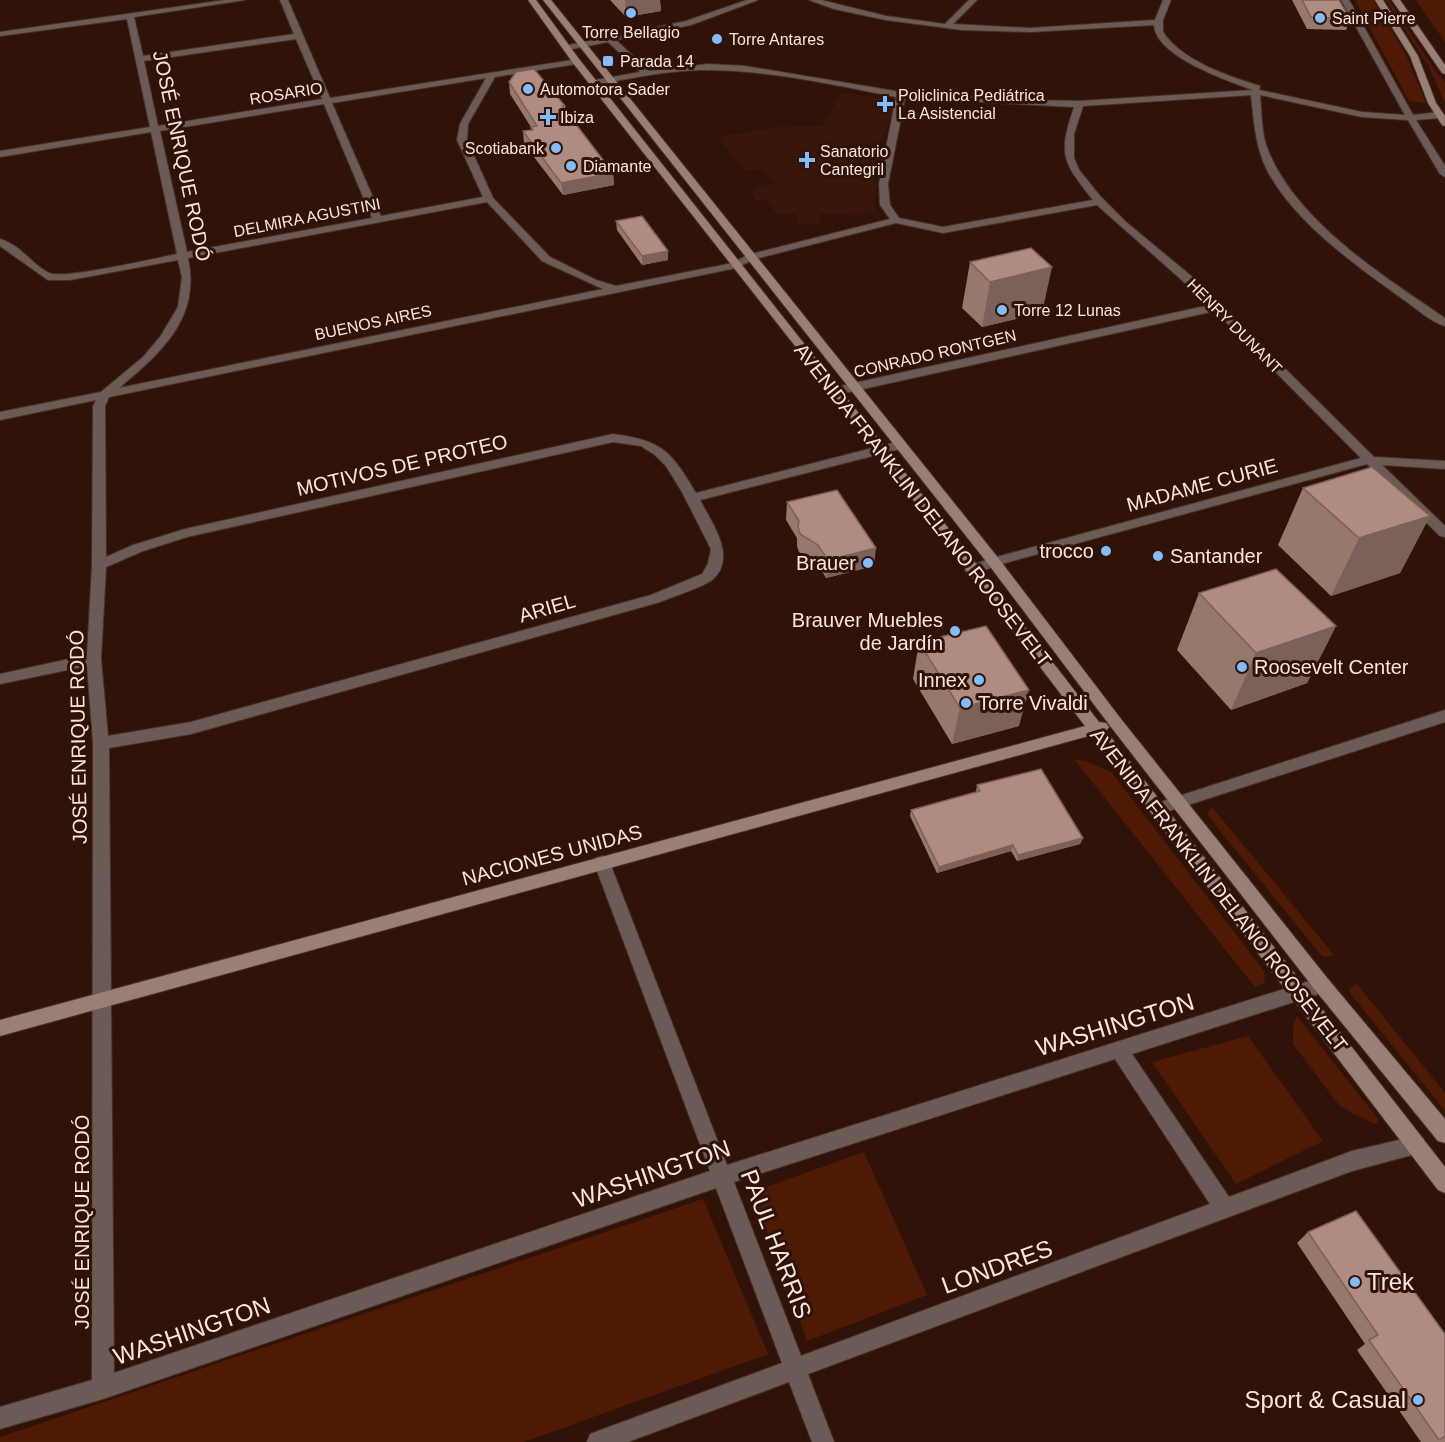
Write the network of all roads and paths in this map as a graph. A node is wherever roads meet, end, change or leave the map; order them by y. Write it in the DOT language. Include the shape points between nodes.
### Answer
graph roads {
  1 [pos="241,0"];
  2 [pos="284,0"];
  3 [pos="532,0"];
  4 [pos="547,0"];
  5 [pos="754,0"];
  6 [pos="813,0"];
  7 [pos="973,0"];
  8 [pos="1167,0"];
  9 [pos="1345,0"];
  10 [pos="1378,0"];
  11 [pos="1396,0"];
  12 [pos="130,16"];
  13 [pos="1159,22"];
  14 [pos="947,26"];
  15 [pos="0,34"];
  16 [pos="300,36"];
  17 [pos="611,40"];
  18 [pos="583,45"];
  19 [pos="567,48"];
  20 [pos="139,59"];
  21 [pos="576,61"];
  22 [pos="1445,71"];
  23 [pos="646,74"];
  24 [pos="492,75"];
  25 [pos="610,79"];
  26 [pos="593,83"];
  27 [pos="1255,92"];
  28 [pos="901,95"];
  29 [pos="1280,95"];
  30 [pos="327,101"];
  31 [pos="1079,104"];
  32 [pos="1442,116"];
  33 [pos="1411,118"];
  34 [pos="155,129"];
  35 [pos="0,154"];
  36 [pos="1445,174"];
  37 [pos="489,199"];
  38 [pos="1098,202"];
  39 [pos="377,219"];
  40 [pos="896,220"];
  41 [pos="0,242"];
  42 [pos="183,256"];
  43 [pos="751,258"];
  44 [pos="736,265"];
  45 [pos="614,290"];
  46 [pos="1217,307"];
  47 [pos="1445,323"];
  48 [pos="855,388"];
  49 [pos="836,391"];
  50 [pos="104,395"];
  51 [pos="0,416"];
  52 [pos="900,445"];
  53 [pos="880,451"];
  54 [pos="1368,460"];
  55 [pos="1445,465"];
  56 [pos="692,498"];
  57 [pos="1445,533"];
  58 [pos="994,562"];
  59 [pos="99,565"];
  60 [pos="972,570"];
  61 [pos="94,659"];
  62 [pos="0,679"];
  63 [pos="1445,716"];
  64 [pos="1116,723"];
  65 [pos="1095,729"];
  66 [pos="101,743"];
  67 [pos="1179,800"];
  68 [pos="1158,809"];
  69 [pos="602,863"];
  70 [pos="1322,985"];
  71 [pos="1299,994"];
  72 [pos="103,1000"];
  73 [pos="0,1028"];
  74 [pos="1120,1051"];
  75 [pos="1445,1134"];
  76 [pos="1416,1145"];
  77 [pos="723,1176"];
  78 [pos="1445,1183"];
  79 [pos="1225,1209"];
  80 [pos="797,1368"];
  81 [pos="103,1388"];
  82 [pos="0,1418"];
  83 [pos="598,1442"];
  84 [pos="823,1442"];
  1 -- 12 [label="street"];
  2 -- 16 [label="street"];
  3 -- 19 [label="main road, AVENIDA FRANKLIN DELANO ROOSEVELT"];
  4 -- 18 [label="main road, AVENIDA FRANKLIN DELANO ROOSEVELT"];
  5 -- 17 [label="street" via="688,23"];
  6 -- 14 [label="street" via="855,12"];
  7 -- 14 [label="street"];
  8 -- 13 [label="street"];
  9 -- 33 [label="street"];
  10 -- 32 [label="main road" via="1414,56"];
  11 -- 22 [label="main road"];
  12 -- 15 [label="street"];
  12 -- 20 [label="street, JOSÉ ENRIQUE RODÓ"];
  13 -- 14 [label="street" via="1013,30"];
  13 -- 29 [label="street" via="1162,37 1187,57 1241,84"];
  16 -- 20 [label="street"];
  16 -- 30 [label="street"];
  17 -- 18 [label="street"];
  17 -- 23 [label="street"];
  18 -- 19 [label="street"];
  18 -- 25 [label="main road, AVENIDA FRANKLIN DELANO ROOSEVELT"];
  19 -- 21 [label="main road, AVENIDA FRANKLIN DELANO ROOSEVELT"];
  20 -- 34 [label="street, JOSÉ ENRIQUE RODÓ"];
  21 -- 24 [label="street, ROSARIO"];
  21 -- 26 [label="main road, AVENIDA FRANKLIN DELANO ROOSEVELT"];
  23 -- 25 [label="street"];
  23 -- 28 [label="street" via="708,67 745,69"];
  24 -- 30 [label="street, ROSARIO"];
  24 -- 37 [label="street" via="464,124 462,140"];
  25 -- 26 [label="street"];
  25 -- 43 [label="main road, AVENIDA FRANKLIN DELANO ROOSEVELT"];
  26 -- 44 [label="main road, AVENIDA FRANKLIN DELANO ROOSEVELT"];
  27 -- 29 [label="street"];
  27 -- 31 [label="street"];
  27 -- 47 [label="street" via="1262,148 1282,187 1310,219"];
  28 -- 31 [label="street"];
  28 -- 40 [label="street" via="882,186 885,205"];
  29 -- 33 [label="street" via="1361,114"];
  30 -- 34 [label="street, ROSARIO"];
  30 -- 39 [label="street"];
  31 -- 38 [label="street, HENRY DUNANT" via="1068,138 1068,152 1072,167"];
  32 -- 33 [label="street"];
  33 -- 36 [label="street"];
  34 -- 35 [label="street, ROSARIO"];
  34 -- 42 [label="street, JOSÉ ENRIQUE RODÓ"];
  37 -- 39 [label="street, DELMIRA AGUSTINI"];
  37 -- 45 [label="street" via="546,259"];
  38 -- 40 [label="street" via="943,230"];
  38 -- 46 [label="street, HENRY DUNANT" via="1191,280"];
  39 -- 42 [label="street, DELMIRA AGUSTINI"];
  40 -- 43 [label="street, BUENOS AIRES"];
  41 -- 42 [label="street, DELMIRA AGUSTINI" via="48,277 70,277"];
  42 -- 50 [label="street, JOSÉ ENRIQUE RODÓ" via="187,278 183,307 165,339"];
  43 -- 44 [label="street, BUENOS AIRES"];
  43 -- 48 [label="main road, AVENIDA FRANKLIN DELANO ROOSEVELT"];
  44 -- 45 [label="street, BUENOS AIRES"];
  44 -- 49 [label="main road, AVENIDA FRANKLIN DELANO ROOSEVELT"];
  45 -- 50 [label="street, BUENOS AIRES"];
  46 -- 48 [label="street, CONRADO RONTGEN"];
  46 -- 54 [label="street, HENRY DUNANT"];
  48 -- 49 [label="street, CONRADO RONTGEN"];
  48 -- 52 [label="main road, AVENIDA FRANKLIN DELANO ROOSEVELT"];
  49 -- 53 [label="main road, AVENIDA FRANKLIN DELANO ROOSEVELT"];
  50 -- 51 [label="street, BUENOS AIRES"];
  50 -- 59 [label="street, JOSÉ ENRIQUE RODÓ" via="99,406"];
  52 -- 53 [label="street"];
  52 -- 58 [label="main road, AVENIDA FRANKLIN DELANO ROOSEVELT"];
  53 -- 56 [label="street"];
  53 -- 60 [label="main road, AVENIDA FRANKLIN DELANO ROOSEVELT"];
  54 -- 55 [label="street, MADAME CURIE"];
  54 -- 57 [label="street, HENRY DUNANT"];
  54 -- 58 [label="street, MADAME CURIE"];
  56 -- 59 [label="street, MOTIVOS DE PROTEO" via="664,455 648,444 613,438 185,532"];
  56 -- 66 [label="street, ARIEL" via="718,549 708,577 694,584 655,599 190,728"];
  58 -- 60 [label="street, MADAME CURIE"];
  58 -- 64 [label="main road, AVENIDA FRANKLIN DELANO ROOSEVELT"];
  59 -- 61 [label="street, JOSÉ ENRIQUE RODÓ"];
  60 -- 65 [label="main road, AVENIDA FRANKLIN DELANO ROOSEVELT"];
  61 -- 62 [label="street"];
  61 -- 66 [label="street, JOSÉ ENRIQUE RODÓ"];
  63 -- 67 [label="street"];
  64 -- 65 [label="main road, NACIONES UNIDAS"];
  64 -- 67 [label="main road, AVENIDA FRANKLIN DELANO ROOSEVELT"];
  65 -- 68 [label="main road, AVENIDA FRANKLIN DELANO ROOSEVELT"];
  65 -- 69 [label="main road, NACIONES UNIDAS"];
  66 -- 72 [label="street, JOSÉ ENRIQUE RODÓ"];
  67 -- 68 [label="street"];
  67 -- 70 [label="main road, AVENIDA FRANKLIN DELANO ROOSEVELT"];
  68 -- 71 [label="main road, AVENIDA FRANKLIN DELANO ROOSEVELT"];
  69 -- 72 [label="main road, NACIONES UNIDAS"];
  69 -- 77 [label="street, PAUL HARRIS"];
  70 -- 71 [label="street, WASHINGTON"];
  70 -- 75 [label="main road, AVENIDA FRANKLIN DELANO ROOSEVELT"];
  71 -- 74 [label="street, WASHINGTON"];
  71 -- 76 [label="main road, AVENIDA FRANKLIN DELANO ROOSEVELT"];
  72 -- 73 [label="main road, NACIONES UNIDAS"];
  72 -- 81 [label="street, JOSÉ ENRIQUE RODÓ"];
  74 -- 77 [label="street, WASHINGTON"];
  74 -- 79 [label="street"];
  76 -- 78 [label="main road, AVENIDA FRANKLIN DELANO ROOSEVELT"];
  76 -- 79 [label="street, LONDRES" via="1352,1161"];
  77 -- 80 [label="street, PAUL HARRIS"];
  77 -- 81 [label="street, WASHINGTON"];
  79 -- 80 [label="street, LONDRES"];
  80 -- 83 [label="street, LONDRES"];
  80 -- 84 [label="street, PAUL HARRIS"];
  81 -- 82 [label="street, WASHINGTON"];
}
